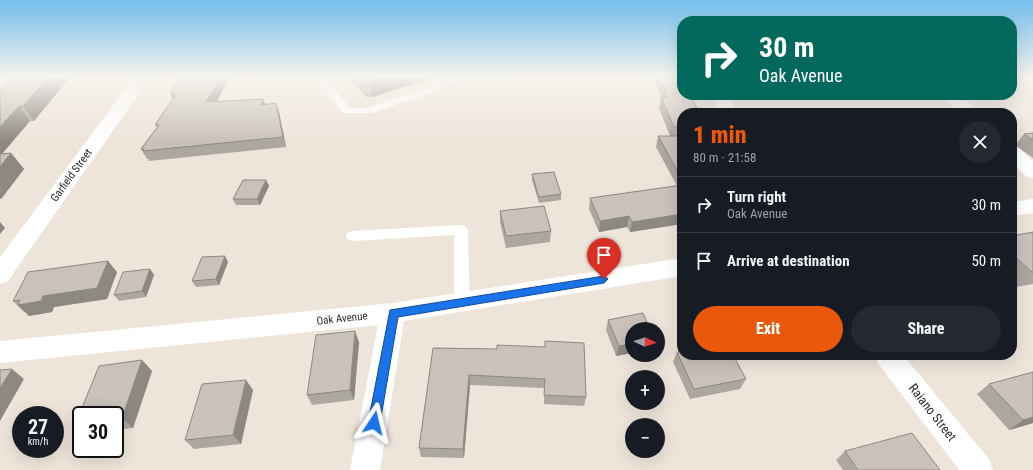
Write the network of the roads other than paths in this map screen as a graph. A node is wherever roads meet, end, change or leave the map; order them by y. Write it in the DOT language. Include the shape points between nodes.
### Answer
graph roads {
  1 [pos="127,98"];
  2 [pos="337,98"];
  3 [pos="406,98"];
  4 [pos="956,100"];
  5 [pos="964,108"];
  6 [pos="1017,157"];
  7 [pos="1033,172"];
  8 [pos="1033,206"];
  9 [pos="1017,209"];
  10 [pos="353,236"];
  11 [pos="677,268"];
  12 [pos="0,275"];
  13 [pos="462,302"];
  14 [pos="394,313"];
  15 [pos="0,352"];
  16 [pos="891,360"];
  17 [pos="365,470"];
  18 [pos="978,470"];
  1 -- 12 [label="street, Garfield Street"];
  2 -- 3 [label="lane" via="347,111 368,111"];
  4 -- 5 [label="street"];
  6 -- 7 [label="street"];
  8 -- 9 [label="street"];
  10 -- 13 [label="lane" via="461,230"];
  11 -- 13 [label="street, Oak Avenue"];
  13 -- 14 [label="street, Oak Avenue"];
  14 -- 15 [label="street, Oak Avenue"];
  14 -- 17 [label="street"];
  16 -- 18 [label="street, Raiano Street"];
}
